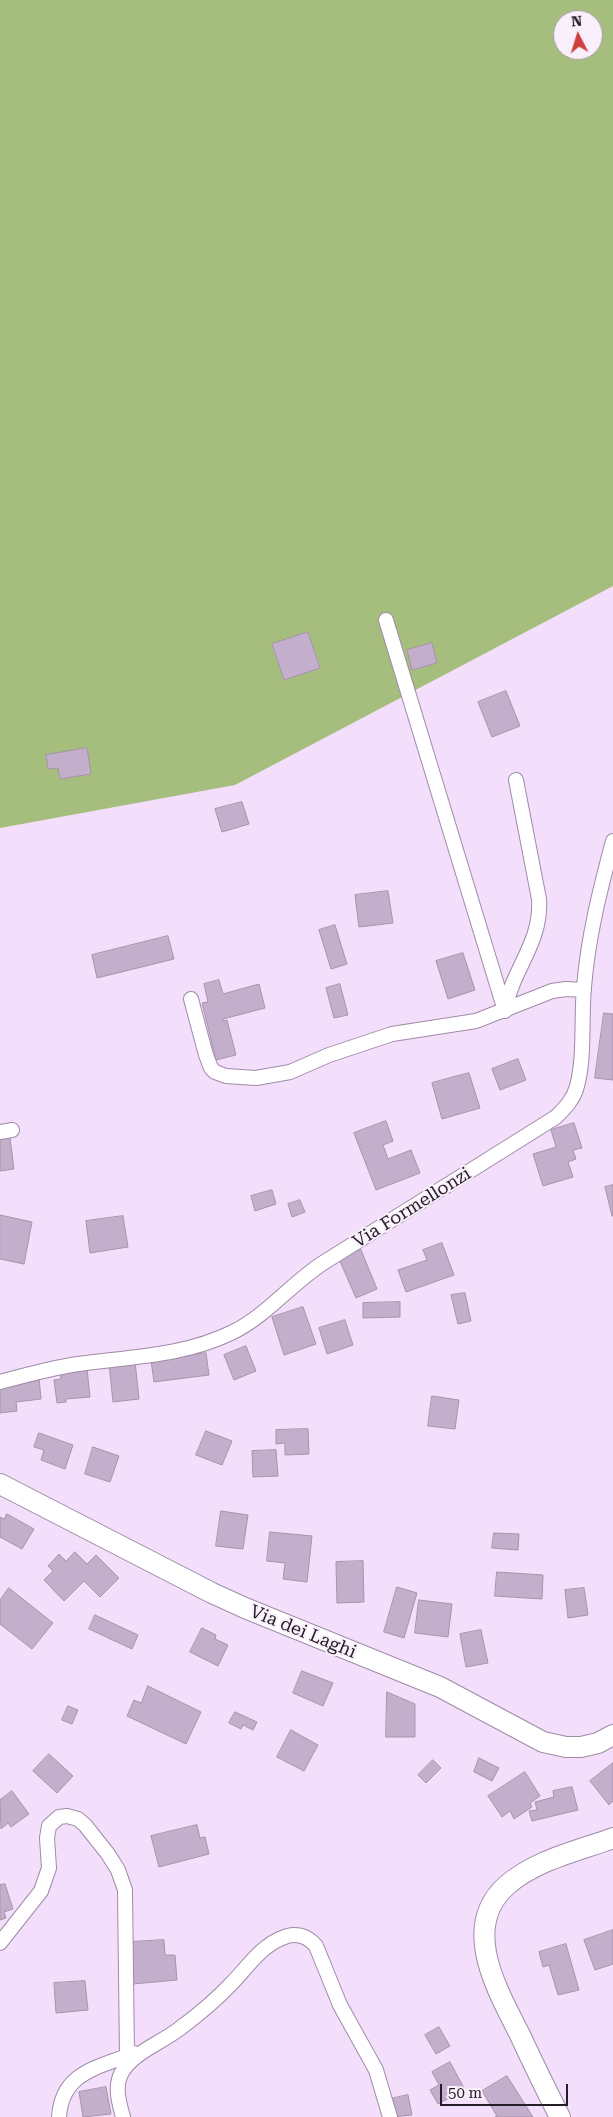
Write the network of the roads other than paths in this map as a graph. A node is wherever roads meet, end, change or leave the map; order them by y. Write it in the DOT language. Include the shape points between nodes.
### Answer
graph roads {
  1 [pos="386,620"];
  2 [pos="516,780"];
  3 [pos="613,841"];
  4 [pos="584,990"];
  5 [pos="190,999"];
  6 [pos="505,1012"];
  7 [pos="0,1382"];
  8 [pos="0,1484"];
  9 [pos="613,1735"];
  10 [pos="613,1838"];
  11 [pos="0,1942"];
  12 [pos="160,2042"];
  13 [pos="127,2056"];
  14 [pos="58,2117"];
  15 [pos="123,2117"];
  16 [pos="390,2117"];
  17 [pos="560,2117"];
  1 -- 6 [label="street"];
  2 -- 6 [label="street" via="540,916 509,992"];
  3 -- 4 [label="street, Via Formellonzi" via="594,918"];
  4 -- 6 [label="street" via="558,990"];
  4 -- 7 [label="street, Via Formellonzi" via="576,1089 566,1106 548,1123 314,1269 248,1324 233,1332 211,1342 175,1351 60,1367"];
  5 -- 6 [label="street" via="211,1068 220,1074 240,1078 277,1075 392,1034 468,1023"];
  8 -- 9 [label="main road, Via dei Laghi" via="228,1600 440,1687 543,1742 581,1747"];
  10 -- 17 [label="main road" via="522,1874 495,1899 485,1927 486,1959 492,1978"];
  11 -- 13 [label="street" via="46,1882 50,1868 47,1834 51,1823 67,1816 82,1822 113,1862 125,1890"];
  12 -- 13 [label="street"];
  12 -- 15 [label="street" via="133,2059 120,2075 118,2091"];
  12 -- 16 [label="street" via="211,2004 268,1946 284,1937 304,1937 316,1946 340,2005 372,2060"];
  13 -- 14 [label="street" via="93,2068 74,2081 63,2096"];
}
